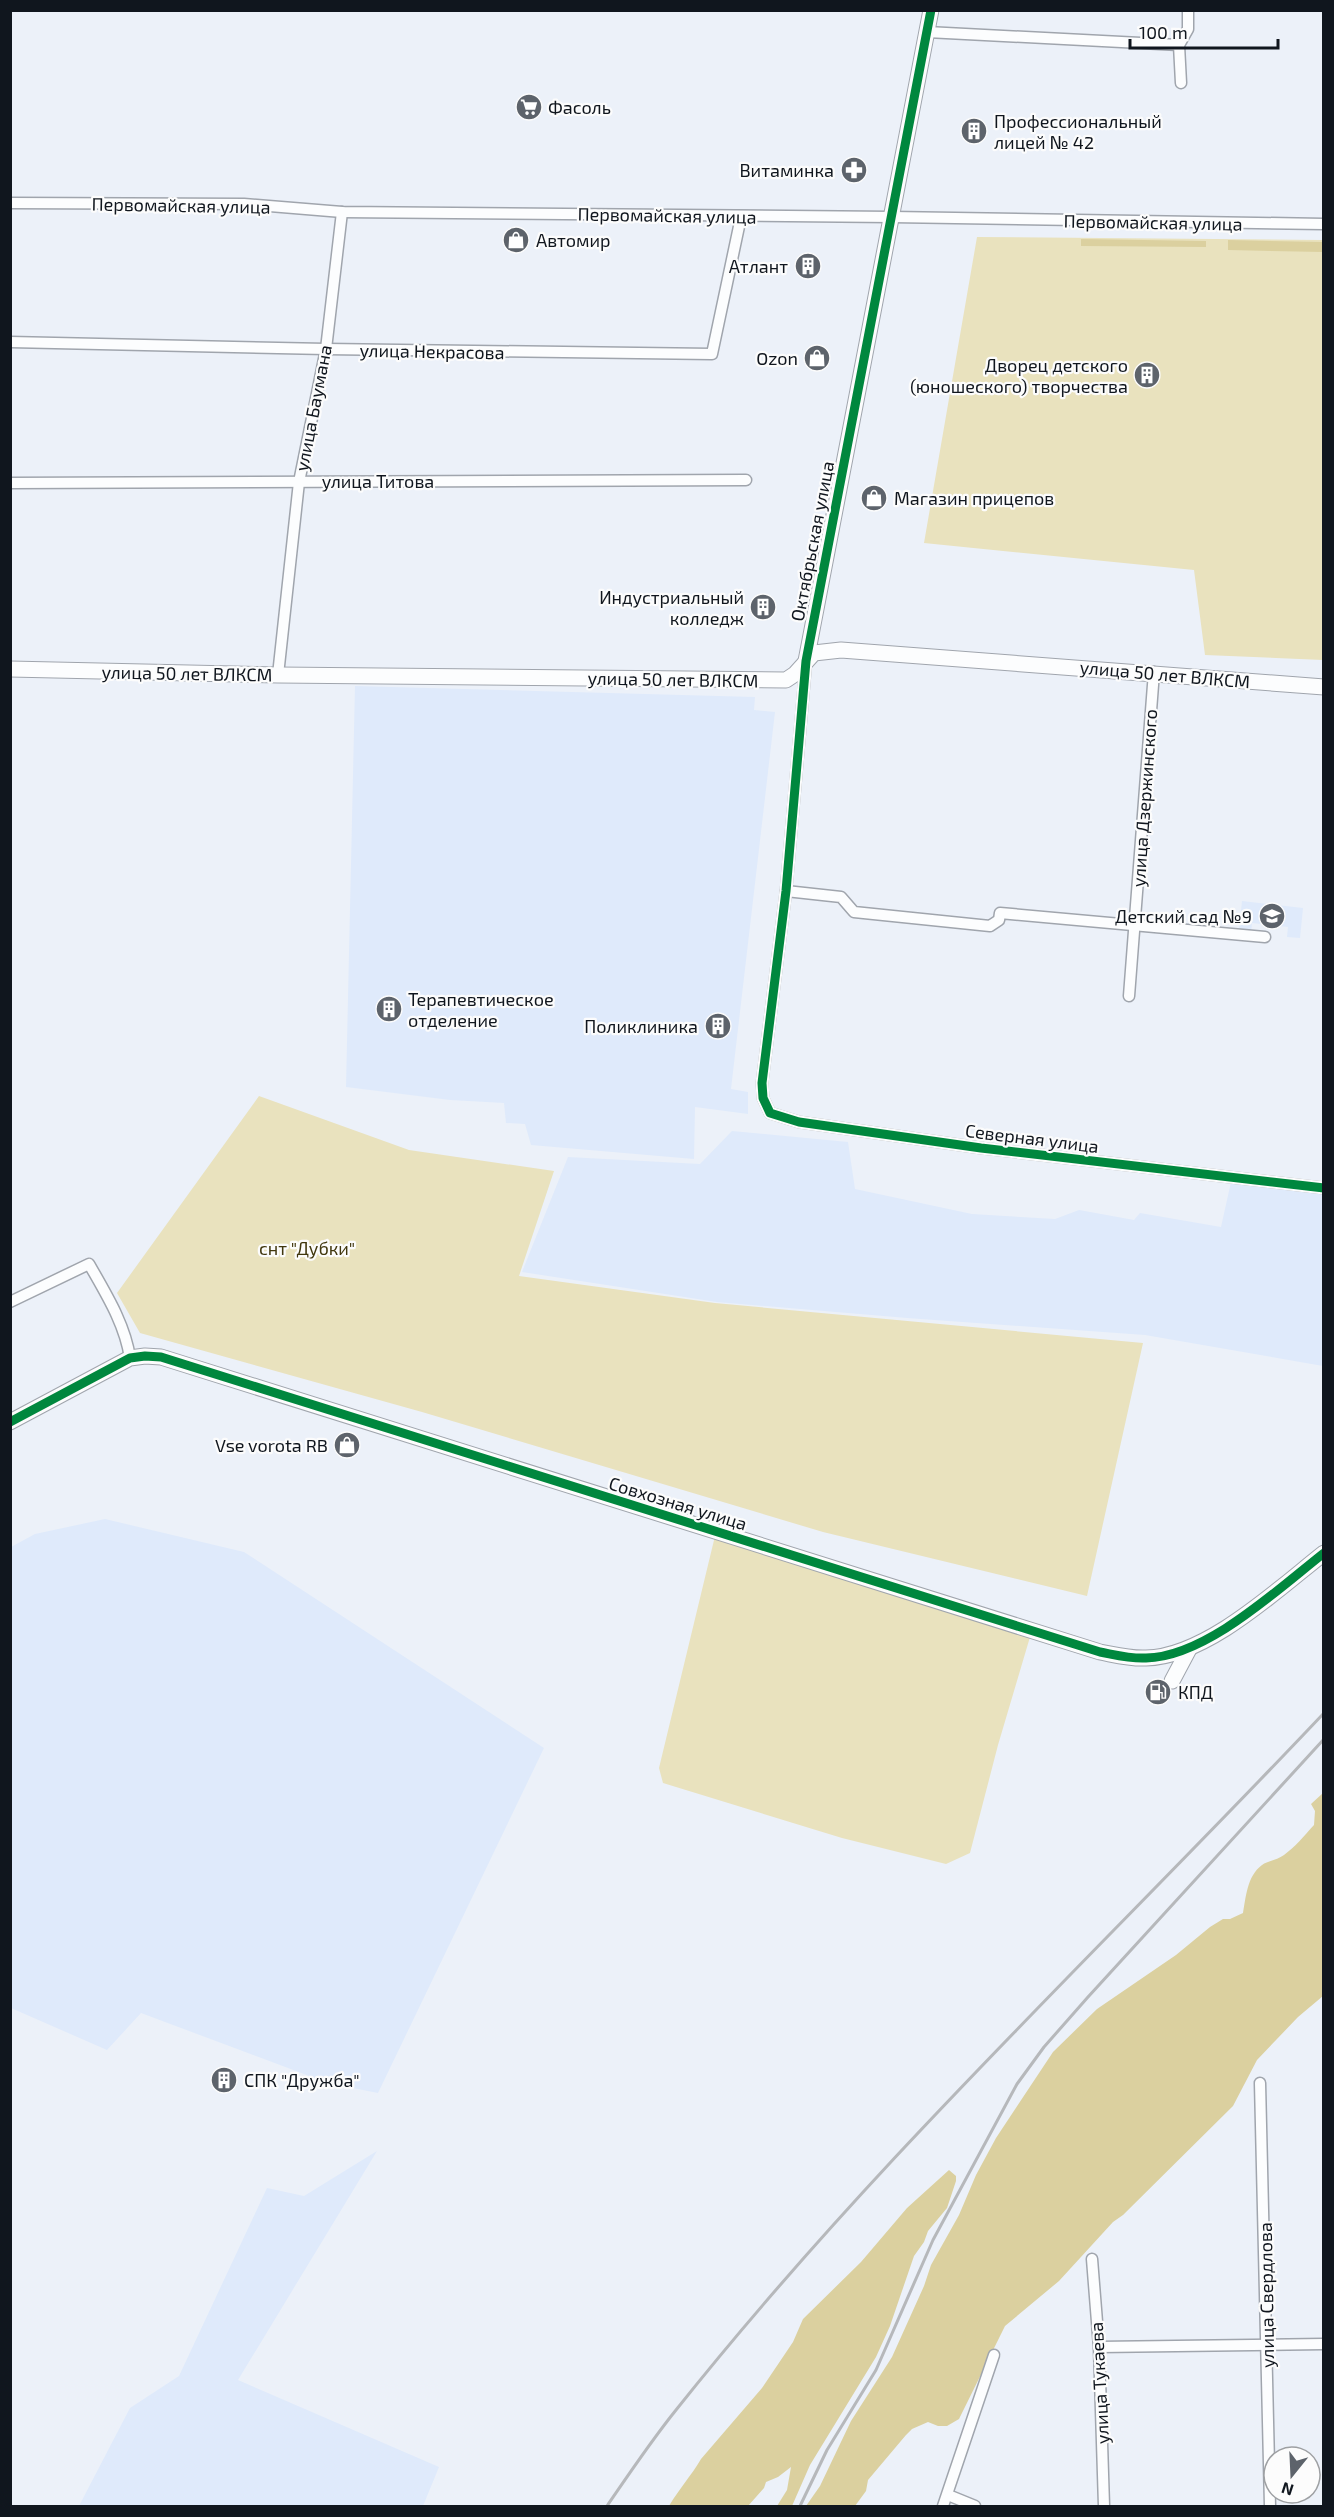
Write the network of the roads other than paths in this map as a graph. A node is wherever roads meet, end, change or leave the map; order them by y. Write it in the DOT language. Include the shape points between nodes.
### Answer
graph roads {
  1 [pos="931,10"];
  2 [pos="1188,10"];
  3 [pos="927,32"];
  4 [pos="1179,45"];
  5 [pos="1181,84"];
  6 [pos="10,203"];
  7 [pos="342,212"];
  8 [pos="741,217"];
  9 [pos="892,217"];
  10 [pos="1323,224"];
  11 [pos="10,342"];
  12 [pos="326,349"];
  13 [pos="746,480"];
  14 [pos="298,482"];
  15 [pos="10,483"];
  16 [pos="806,662"];
  17 [pos="10,669"];
  18 [pos="1154,672"];
  19 [pos="278,675"];
  20 [pos="1323,687"];
  21 [pos="786,891"];
  22 [pos="1134,925"];
  23 [pos="1265,937"];
  24 [pos="1129,996"];
  25 [pos="762,1083"];
  26 [pos="1323,1188"];
  27 [pos="10,1302"];
  28 [pos="130,1358"];
  29 [pos="10,1422"];
  30 [pos="1323,1552"];
  31 [pos="1189,1649"];
  32 [pos="1172,1681"];
  33 [pos="1260,2083"];
  34 [pos="1092,2259"];
  35 [pos="1323,2344"];
  36 [pos="1268,2345"];
  37 [pos="1099,2347"];
  38 [pos="994,2355"];
  39 [pos="948,2495"];
  40 [pos="943,2506"];
  41 [pos="975,2506"];
  42 [pos="1104,2506"];
  43 [pos="1270,2506"];
  1 -- 3 [label="street, Октябрьская улица"];
  2 -- 4 [label="street" via="1188,29"];
  3 -- 4 [label="street"];
  3 -- 9 [label="street, Октябрьская улица"];
  4 -- 5 [label="street"];
  6 -- 7 [label="street, Первомайская улица" via="244,204"];
  7 -- 8 [label="street, Первомайская улица"];
  7 -- 12 [label="street, улица Баумана"];
  8 -- 9 [label="street, Первомайская улица"];
  8 -- 12 [label="street, улица Некрасова" via="712,354"];
  9 -- 10 [label="street, Первомайская улица"];
  9 -- 16 [label="street, Октябрьская улица"];
  11 -- 12 [label="street, улица Некрасова"];
  12 -- 14 [label="street, улица Баумана"];
  13 -- 14 [label="street, улица Титова"];
  14 -- 15 [label="street, улица Титова"];
  14 -- 19 [label="street, улица Баумана"];
  16 -- 18 [label="street, улица 50 лет ВЛКСМ" via="814,653 841,650"];
  16 -- 19 [label="street, улица 50 лет ВЛКСМ" via="786,680"];
  16 -- 21 [label="street, Октябрьская улица"];
  17 -- 19 [label="street, улица 50 лет ВЛКСМ"];
  18 -- 20 [label="street, улица 50 лет ВЛКСМ"];
  18 -- 22 [label="street, улица Дзержинского"];
  21 -- 22 [label="street" via="841,897 854,912 990,926 999,920 1000,913"];
  21 -- 25 [label="street, Октябрьская улица"];
  22 -- 23 [label="street"];
  22 -- 24 [label="street, улица Дзержинского"];
  25 -- 26 [label="street, Северная улица" via="770,1113 800,1122 981,1148"];
  27 -- 28 [label="street" via="89,1264 120,1320"];
  28 -- 29 [label="street, Совхозная улица"];
  28 -- 31 [label="street, Совхозная улица" via="161,1358 1100,1652 1148,1659"];
  30 -- 31 [label="street, Совхозная улица" via="1237,1620"];
  31 -- 32 [label="street"];
  33 -- 36 [label="street, улица Свердлова"];
  34 -- 37 [label="street, улица Тукаева"];
  35 -- 36 [label="street"];
  36 -- 37 [label="street"];
  36 -- 43 [label="street, улица Свердлова"];
  37 -- 42 [label="street, улица Тукаева"];
  38 -- 39 [label="street"];
  39 -- 40 [label="street"];
  39 -- 41 [label="street"];
}
